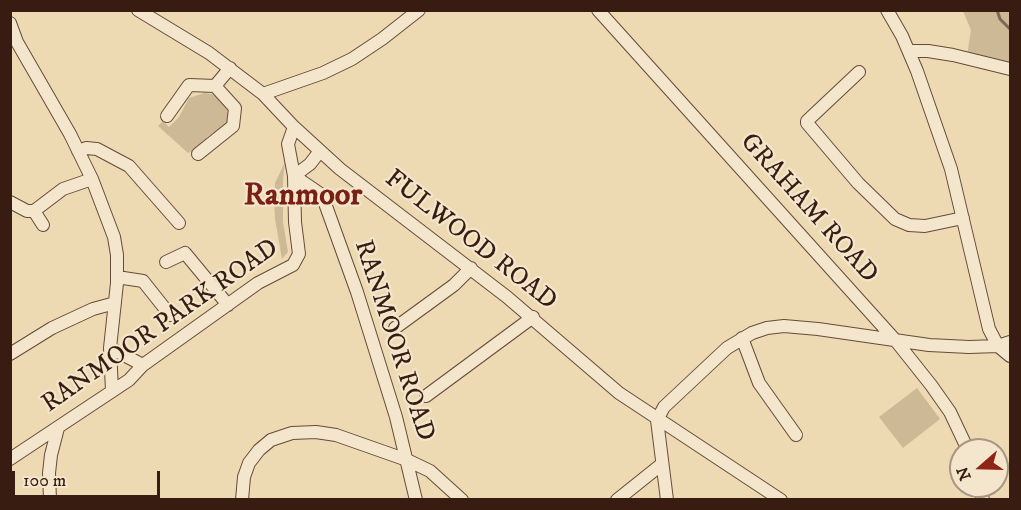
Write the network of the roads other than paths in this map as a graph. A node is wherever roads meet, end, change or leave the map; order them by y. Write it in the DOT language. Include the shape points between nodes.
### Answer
graph roads {
  1 [pos="138,10"];
  2 [pos="418,10"];
  3 [pos="598,10"];
  4 [pos="887,10"];
  5 [pos="10,23"];
  6 [pos="909,51"];
  7 [pos="230,68"];
  8 [pos="1011,69"];
  9 [pos="859,72"];
  10 [pos="215,86"];
  11 [pos="263,94"];
  12 [pos="167,116"];
  13 [pos="294,127"];
  14 [pos="78,151"];
  15 [pos="320,151"];
  16 [pos="198,154"];
  17 [pos="294,176"];
  18 [pos="92,179"];
  19 [pos="10,202"];
  20 [pos="34,212"];
  21 [pos="963,218"];
  22 [pos="179,223"];
  23 [pos="43,225"];
  24 [pos="166,262"];
  25 [pos="471,268"];
  26 [pos="117,277"];
  27 [pos="115,303"];
  28 [pos="228,304"];
  29 [pos="170,315"];
  30 [pos="532,317"];
  31 [pos="395,328"];
  32 [pos="742,338"];
  33 [pos="896,341"];
  34 [pos="1011,342"];
  35 [pos="998,346"];
  36 [pos="110,348"];
  37 [pos="10,354"];
  38 [pos="1011,356"];
  39 [pos="143,365"];
  40 [pos="112,391"];
  41 [pos="426,396"];
  42 [pos="657,420"];
  43 [pos="58,428"];
  44 [pos="796,435"];
  45 [pos="962,438"];
  46 [pos="10,459"];
  47 [pos="407,460"];
  48 [pos="662,464"];
  49 [pos="50,500"];
  50 [pos="242,500"];
  51 [pos="416,500"];
  52 [pos="462,500"];
  53 [pos="617,500"];
  54 [pos="667,500"];
  55 [pos="781,500"];
  1 -- 7 [label="street, FULWOOD ROAD"];
  2 -- 11 [label="street" via="352,59"];
  3 -- 33 [label="street, GRAHAM ROAD"];
  4 -- 6 [label="street"];
  5 -- 14 [label="street"];
  6 -- 8 [label="street" via="953,55"];
  6 -- 21 [label="street" via="951,169"];
  7 -- 10 [label="street"];
  7 -- 11 [label="street, FULWOOD ROAD"];
  9 -- 21 [label="street" via="807,123 895,219 925,226"];
  10 -- 12 [label="street" via="189,85"];
  10 -- 16 [label="street" via="235,108 233,126"];
  11 -- 13 [label="street, FULWOOD ROAD"];
  13 -- 15 [label="street, FULWOOD ROAD"];
  13 -- 17 [label="street" via="288,155"];
  14 -- 18 [label="street"];
  14 -- 22 [label="street" via="97,149 129,166"];
  15 -- 17 [label="street"];
  15 -- 25 [label="street, FULWOOD ROAD" via="396,214"];
  17 -- 28 [label="street, RANMOOR PARK ROAD" via="298,259"];
  17 -- 47 [label="street, RANMOOR ROAD" via="322,195 357,292"];
  18 -- 20 [label="street" via="63,189"];
  18 -- 26 [label="street" via="114,237"];
  19 -- 20 [label="street"];
  20 -- 23 [label="street"];
  21 -- 35 [label="street" via="989,329"];
  24 -- 28 [label="street" via="185,253"];
  25 -- 30 [label="street, FULWOOD ROAD"];
  25 -- 31 [label="street"];
  26 -- 27 [label="street"];
  26 -- 29 [label="street" via="143,281"];
  27 -- 36 [label="street"];
  27 -- 37 [label="street" via="52,328"];
  28 -- 39 [label="street, RANMOOR PARK ROAD"];
  30 -- 41 [label="street"];
  30 -- 42 [label="street, FULWOOD ROAD" via="619,393"];
  32 -- 33 [label="street" via="784,326"];
  32 -- 42 [label="street" via="664,407"];
  32 -- 44 [label="street" via="759,383"];
  33 -- 35 [label="street"];
  33 -- 45 [label="street, GRAHAM ROAD" via="944,403"];
  34 -- 35 [label="street"];
  35 -- 38 [label="street"];
  36 -- 39 [label="street"];
  36 -- 40 [label="street"];
  39 -- 40 [label="street, RANMOOR PARK ROAD"];
  40 -- 43 [label="street, RANMOOR PARK ROAD"];
  42 -- 48 [label="street"];
  42 -- 55 [label="street, FULWOOD ROAD"];
  43 -- 46 [label="street, RANMOOR PARK ROAD"];
  43 -- 49 [label="street" via="50,464"];
  47 -- 50 [label="street" via="336,435 292,433 271,440 249,463"];
  47 -- 51 [label="street, RANMOOR ROAD"];
  47 -- 52 [label="street" via="430,471"];
  48 -- 53 [label="street"];
  48 -- 54 [label="street"];
}
